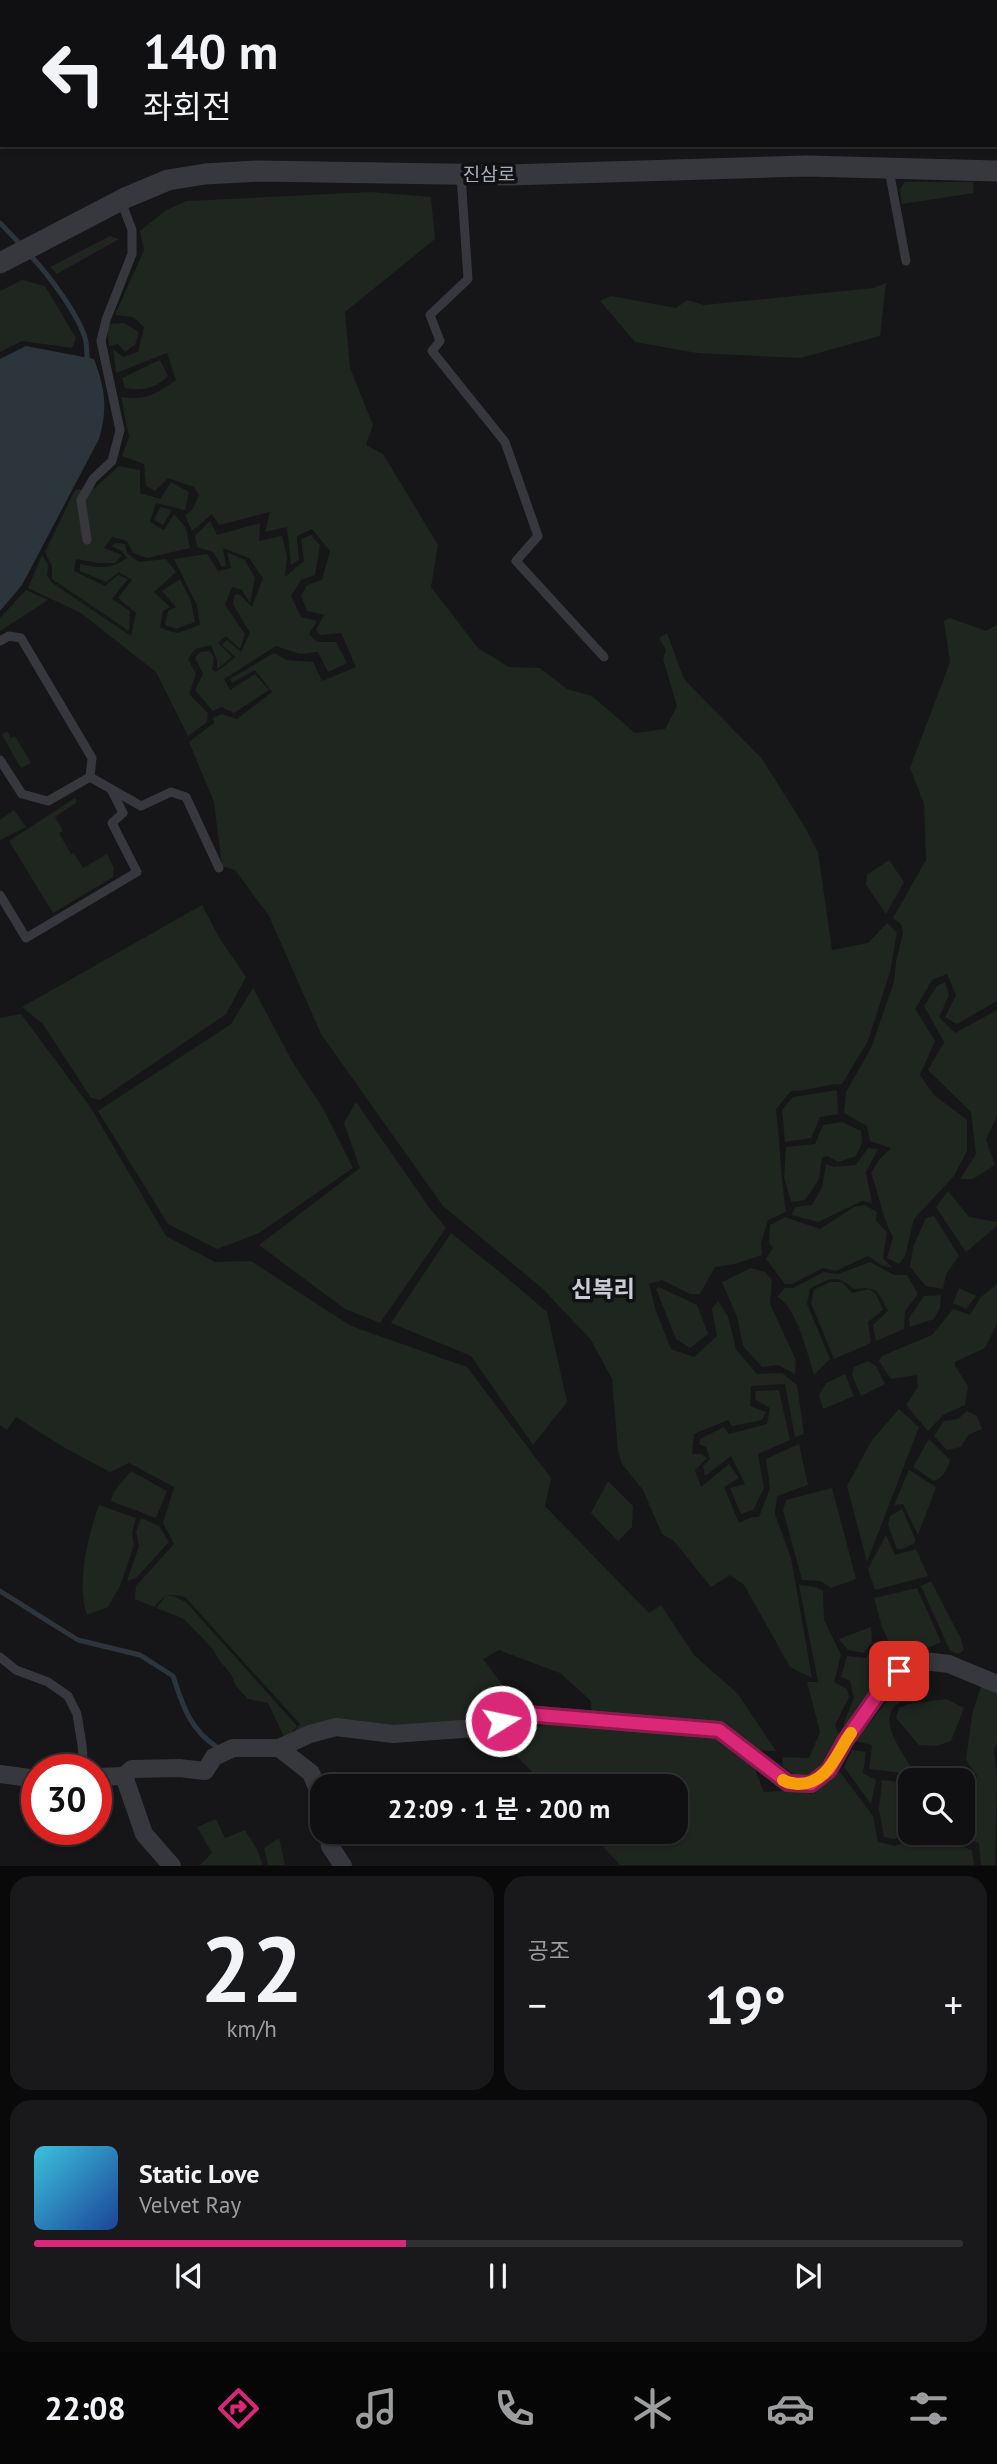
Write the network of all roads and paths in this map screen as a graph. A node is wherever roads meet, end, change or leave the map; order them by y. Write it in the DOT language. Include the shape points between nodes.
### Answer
graph roads {
  1 [pos="806,156"];
  2 [pos="889,168"];
  3 [pos="997,171"];
  4 [pos="461,174"];
  5 [pos="121,201"];
  6 [pos="4,261"];
  7 [pos="906,261"];
  8 [pos="87,540"];
  9 [pos="0,641"];
  10 [pos="604,657"];
  11 [pos="0,760"];
  12 [pos="90,777"];
  13 [pos="111,789"];
  14 [pos="219,868"];
  15 [pos="0,895"];
  16 [pos="0,1657"];
  17 [pos="997,1684"];
  18 [pos="279,1748"];
  19 [pos="83,1754"];
  20 [pos="0,1774"];
  21 [pos="311,1774"];
  22 [pos="112,1776"];
  23 [pos="124,1776"];
  24 [pos="21,1777"];
  25 [pos="330,1844"];
  26 [pos="172,1866"];
  27 [pos="343,1866"];
  1 -- 2 [label="street, 진삼로"];
  1 -- 4 [label="street, 진삼로"];
  2 -- 3 [label="street, 진삼로"];
  2 -- 7 [label="lane"];
  4 -- 5 [label="street, 진삼로" via="205,174 168,180"];
  4 -- 10 [label="lane" via="468,279 430,315 439,341 432,351 505,442 538,536 516,561"];
  5 -- 6 [label="street, 진삼로"];
  5 -- 8 [label="lane" via="132,230 132,254 101,341 120,430 112,461 93,479 81,500"];
  9 -- 12 [label="lane" via="9,636 21,638 92,758"];
  11 -- 12 [label="lane" via="22,794 48,801"];
  12 -- 13 [label="lane"];
  13 -- 14 [label="lane" via="141,806 171,792 186,797"];
  13 -- 15 [label="lane" via="123,813 112,823 137,872 26,938"];
  16 -- 19 [label="lane" via="68,1696 77,1714"];
  17 -- 18 [label="street" via="950,1664 924,1661 899,1671 845,1741 829,1770 811,1784 788,1783 719,1730 526,1714 476,1728 393,1734 336,1727"];
  18 -- 21 [label="street"];
  18 -- 23 [label="street" via="233,1748 214,1757 200,1772 132,1769"];
  20 -- 24 [label="street"];
  22 -- 23 [label="street"];
  23 -- 26 [label="street" via="144,1834"];
  25 -- 27 [label="street"];
}
